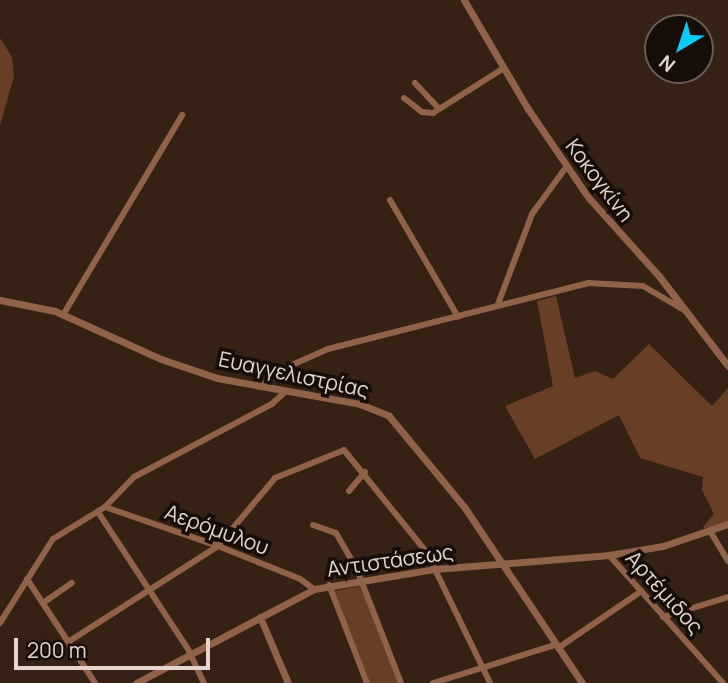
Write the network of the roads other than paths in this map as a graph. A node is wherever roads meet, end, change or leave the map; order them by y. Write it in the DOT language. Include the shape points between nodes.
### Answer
graph roads {
  1 [pos="464,0"];
  2 [pos="504,68"];
  3 [pos="415,83"];
  4 [pos="404,98"];
  5 [pos="439,109"];
  6 [pos="182,115"];
  7 [pos="567,166"];
  8 [pos="390,200"];
  9 [pos="0,300"];
  10 [pos="498,304"];
  11 [pos="684,310"];
  12 [pos="63,314"];
  13 [pos="458,317"];
  14 [pos="728,366"];
  15 [pos="260,387"];
  16 [pos="285,392"];
  17 [pos="365,472"];
  18 [pos="349,491"];
  19 [pos="105,507"];
  20 [pos="98,512"];
  21 [pos="728,524"];
  22 [pos="313,525"];
  23 [pos="710,531"];
  24 [pos="218,546"];
  25 [pos="609,555"];
  26 [pos="728,561"];
  27 [pos="503,566"];
  28 [pos="435,569"];
  29 [pos="27,579"];
  30 [pos="361,580"];
  31 [pos="72,583"];
  32 [pos="329,585"];
  33 [pos="314,589"];
  34 [pos="151,592"];
  35 [pos="640,592"];
  36 [pos="728,597"];
  37 [pos="43,603"];
  38 [pos="260,617"];
  39 [pos="663,617"];
  40 [pos="0,623"];
  41 [pos="68,642"];
  42 [pos="556,647"];
  43 [pos="191,654"];
  44 [pos="482,667"];
  45 [pos="95,683"];
  46 [pos="136,683"];
  47 [pos="204,683"];
  48 [pos="288,683"];
  49 [pos="367,683"];
  50 [pos="401,683"];
  51 [pos="433,683"];
  52 [pos="489,683"];
  53 [pos="582,683"];
  54 [pos="723,683"];
  1 -- 2 [label="street, Κοκογκίνη"];
  2 -- 5 [label="street"];
  2 -- 7 [label="street, Κοκογκίνη"];
  3 -- 5 [label="street"];
  4 -- 5 [label="street" via="428,114"];
  6 -- 12 [label="street"];
  7 -- 10 [label="street" via="532,214"];
  7 -- 11 [label="street, Κοκογκίνη" via="606,221"];
  8 -- 13 [label="street"];
  9 -- 12 [label="street, Ευαγγελιστρίας"];
  10 -- 11 [label="street" via="611,281 643,286"];
  10 -- 13 [label="street"];
  11 -- 14 [label="street, Κοκογκίνη"];
  12 -- 15 [label="street, Ευαγγελιστρίας" via="161,359"];
  13 -- 15 [label="street" via="328,349 283,369"];
  15 -- 16 [label="street, Ευαγγελιστρίας"];
  16 -- 19 [label="street" via="272,404 134,477"];
  16 -- 27 [label="street, Ευαγγελιστρίας" via="366,405 401,424"];
  17 -- 18 [label="street"];
  17 -- 24 [label="street" via="344,450 275,478"];
  17 -- 28 [label="street"];
  19 -- 20 [label="street"];
  19 -- 24 [label="street, Αερόμυλου"];
  20 -- 29 [label="street" via="52,539"];
  20 -- 34 [label="street"];
  21 -- 23 [label="street, Αντιστάσεως"];
  22 -- 30 [label="street" via="336,533"];
  23 -- 25 [label="street, Αντιστάσεως"];
  23 -- 26 [label="street"];
  24 -- 33 [label="street, Αερόμυλου"];
  24 -- 34 [label="street"];
  25 -- 27 [label="street, Αντιστάσεως"];
  25 -- 35 [label="street, Αρτέμιδος"];
  27 -- 28 [label="street, Αντιστάσεως"];
  27 -- 42 [label="street, Ευαγγελιστρίας"];
  28 -- 30 [label="street, Αντιστάσεως"];
  28 -- 44 [label="street"];
  29 -- 37 [label="street"];
  29 -- 40 [label="street"];
  30 -- 32 [label="street, Αντιστάσεως"];
  30 -- 50 [label="street"];
  31 -- 37 [label="street"];
  32 -- 33 [label="street, Αντιστάσεως"];
  32 -- 49 [label="street"];
  33 -- 38 [label="street, Αντιστάσεως"];
  34 -- 41 [label="street"];
  34 -- 43 [label="street"];
  35 -- 39 [label="street, Αρτέμιδος"];
  35 -- 42 [label="street"];
  36 -- 39 [label="street"];
  37 -- 41 [label="street"];
  38 -- 43 [label="street, Αντιστάσεως"];
  38 -- 48 [label="street"];
  39 -- 54 [label="street, Αρτέμιδος"];
  41 -- 45 [label="street"];
  42 -- 44 [label="street"];
  42 -- 53 [label="street, Ευαγγελιστρίας"];
  43 -- 46 [label="street, Αντιστάσεως"];
  43 -- 47 [label="street"];
  44 -- 51 [label="street"];
  44 -- 52 [label="street"];
}
